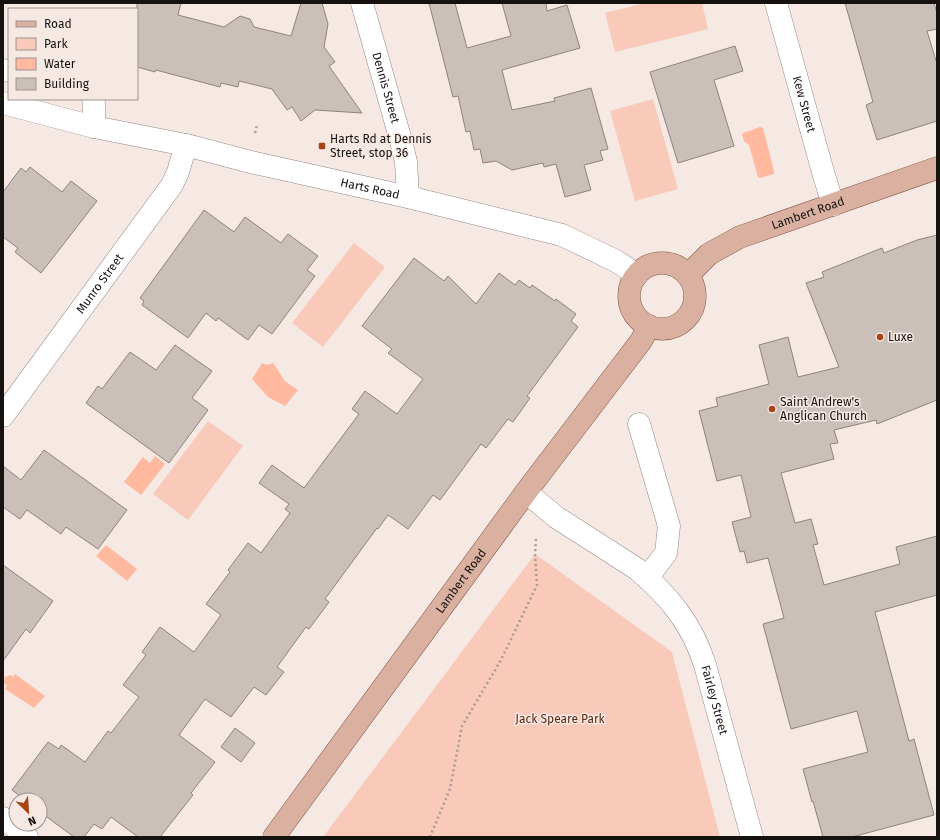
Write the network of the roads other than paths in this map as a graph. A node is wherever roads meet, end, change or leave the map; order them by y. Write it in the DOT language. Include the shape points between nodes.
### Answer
graph roads {
  1 [pos="362,3"];
  2 [pos="776,3"];
  3 [pos="93,100"];
  4 [pos="3,103"];
  5 [pos="94,127"];
  6 [pos="186,146"];
  7 [pos="937,168"];
  8 [pos="408,197"];
  9 [pos="833,205"];
  10 [pos="637,275"];
  11 [pos="688,275"];
  12 [pos="649,326"];
  13 [pos="3,416"];
  14 [pos="639,424"];
  15 [pos="526,492"];
  16 [pos="647,578"];
  17 [pos="3,818"];
  18 [pos="27,837"];
  19 [pos="274,837"];
  20 [pos="752,837"];
  1 -- 8 [label="street, Dennis Street" via="406,162"];
  2 -- 9 [label="street, Kew Street"];
  3 -- 5 [label="street"];
  4 -- 5 [label="street, Harts Road"];
  5 -- 6 [label="street, Harts Road"];
  6 -- 8 [label="street, Harts Road"];
  6 -- 13 [label="street, Munro Street" via="172,185"];
  7 -- 9 [label="main road, Lambert Road"];
  8 -- 10 [label="street, Harts Road" via="562,235 616,261"];
  9 -- 11 [label="main road, Lambert Road" via="740,237 709,254"];
  10 -- 11 [label="main road" via="656,264 679,267"];
  10 -- 12 [label="main road" via="630,288 630,304 640,320"];
  11 -- 12 [label="main road" via="695,295 694,306 689,316 681,324 670,328"];
  12 -- 15 [label="main road, Lambert Road" via="641,341"];
  14 -- 16 [label="street" via="669,526 666,553"];
  15 -- 16 [label="street, Fairley Street" via="556,517"];
  15 -- 19 [label="main road, Lambert Road"];
  16 -- 20 [label="street, Fairley Street" via="676,608 691,630 699,648"];
  17 -- 18 [label="street"];
}
